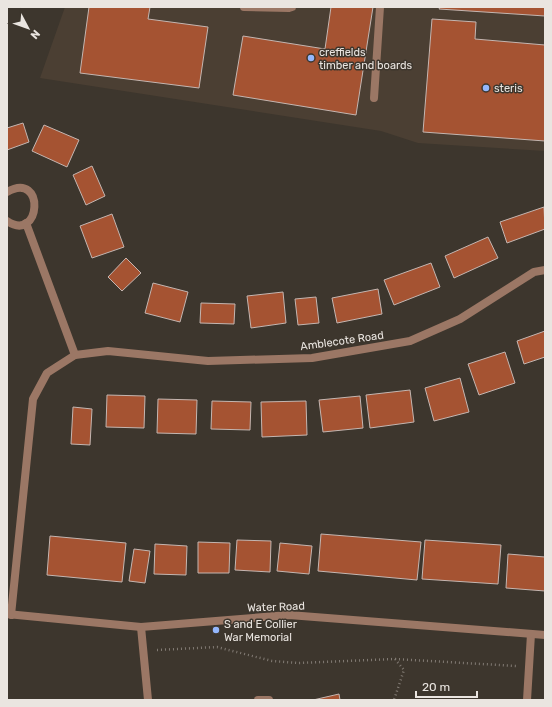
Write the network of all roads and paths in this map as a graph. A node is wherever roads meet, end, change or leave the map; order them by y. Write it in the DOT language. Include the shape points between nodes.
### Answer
graph roads {
  1 [pos="244,7"];
  2 [pos="292,7"];
  3 [pos="380,7"];
  4 [pos="374,98"];
  5 [pos="7,192"];
  6 [pos="7,221"];
  7 [pos="26,223"];
  8 [pos="545,270"];
  9 [pos="75,355"];
  10 [pos="9,615"];
  11 [pos="141,627"];
  12 [pos="531,634"];
  13 [pos="545,635"];
  14 [pos="144,651"];
  15 [pos="395,659"];
  16 [pos="530,668"];
  17 [pos="148,700"];
  18 [pos="258,700"];
  19 [pos="269,700"];
  20 [pos="394,700"];
  21 [pos="527,700"];
  1 -- 2 [label="street"];
  3 -- 4 [label="street"];
  5 -- 7 [label="street" via="17,188 33,196 36,202 34,214"];
  6 -- 7 [label="street" via="14,225"];
  7 -- 9 [label="street"];
  8 -- 9 [label="street, Amblecote Road" via="534,272 460,319 410,341 312,358 208,361 108,351"];
  9 -- 10 [label="street, Amblecote Road" via="48,373 32,399"];
  10 -- 11 [label="street, Water Road"];
  11 -- 12 [label="street, Water Road" via="289,615"];
  11 -- 14 [label="street"];
  12 -- 13 [label="street, Water Road"];
  12 -- 16 [label="street"];
  14 -- 15 [label="path" via="217,646 272,661 298,663"];
  14 -- 17 [label="street"];
  15 -- 16 [label="path" via="442,660"];
  15 -- 20 [label="path" via="404,670"];
  16 -- 21 [label="street"];
  18 -- 19 [label="street"];
}
